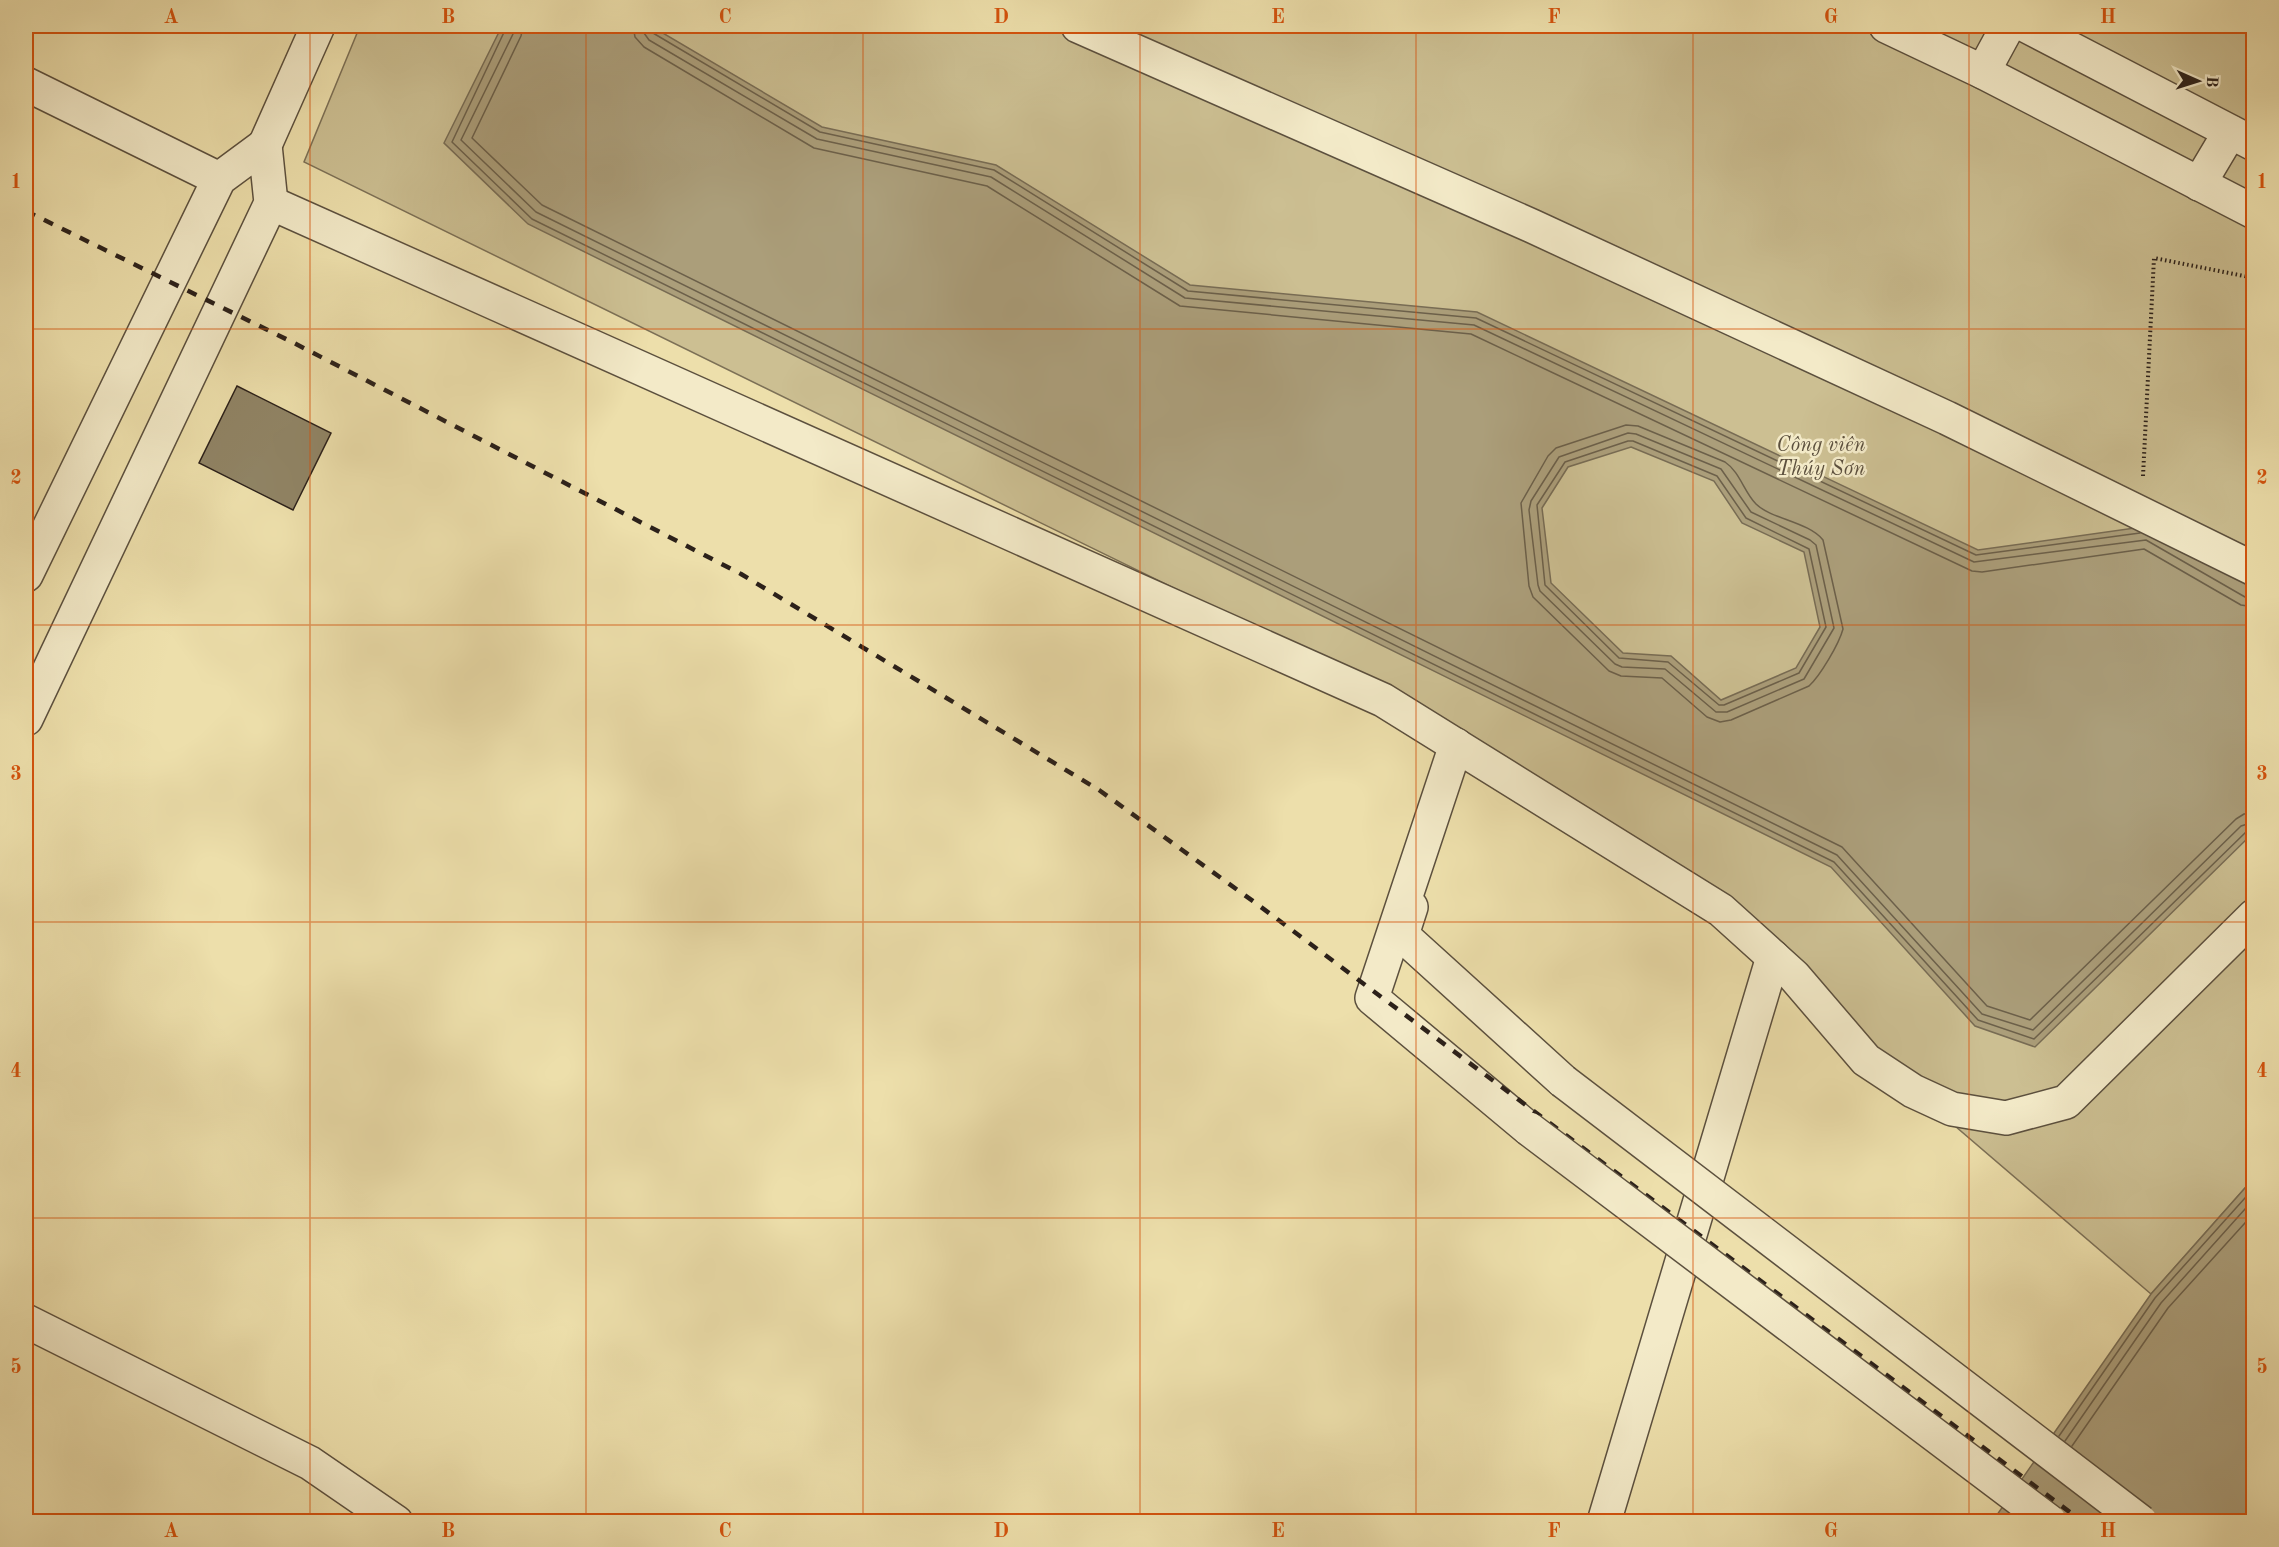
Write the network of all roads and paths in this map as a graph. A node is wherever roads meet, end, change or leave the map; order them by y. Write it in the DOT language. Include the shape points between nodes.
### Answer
graph roads {
  1 [pos="318,26"];
  2 [pos="1078,26"];
  3 [pos="1886,26"];
  4 [pos="2008,26"];
  5 [pos="2027,26"];
  6 [pos="1983,72"];
  7 [pos="26,84"];
  8 [pos="2242,138"];
  9 [pos="265,145"];
  10 [pos="219,179"];
  11 [pos="2199,184"];
  12 [pos="271,203"];
  13 [pos="2253,212"];
  14 [pos="2253,278"];
  15 [pos="2141,513"];
  16 [pos="2253,569"];
  17 [pos="26,575"];
  18 [pos="26,719"];
  19 [pos="1459,747"];
  20 [pos="2253,916"];
  21 [pos="1773,957"];
  22 [pos="26,1321"];
  23 [pos="396,1521"];
  24 [pos="1604,1521"];
  25 [pos="2050,1521"];
  26 [pos="2141,1521"];
  1 -- 9 [label="street"];
  2 -- 15 [label="street" via="1532,226 1947,418"];
  3 -- 6 [label="street"];
  4 -- 6 [label="street"];
  5 -- 8 [label="street"];
  6 -- 11 [label="street"];
  7 -- 10 [label="street"];
  8 -- 11 [label="street"];
  9 -- 10 [label="street"];
  9 -- 12 [label="street"];
  10 -- 17 [label="street"];
  11 -- 13 [label="street"];
  12 -- 18 [label="street"];
  12 -- 19 [label="street" via="1383,700"];
  14 -- 15 [label="path" via="2154,258"];
  15 -- 16 [label="street"];
  19 -- 21 [label="street" via="1721,909"];
  19 -- 25 [label="street, bridge" via="1372,998 1529,1129"];
  19 -- 26 [label="street, bridge" via="1402,934 1563,1081"];
  20 -- 21 [label="street" via="2066,1102 2006,1118 1952,1109 1913,1091 1866,1060"];
  21 -- 24 [label="street"];
  22 -- 23 [label="street" via="310,1463"];
}
